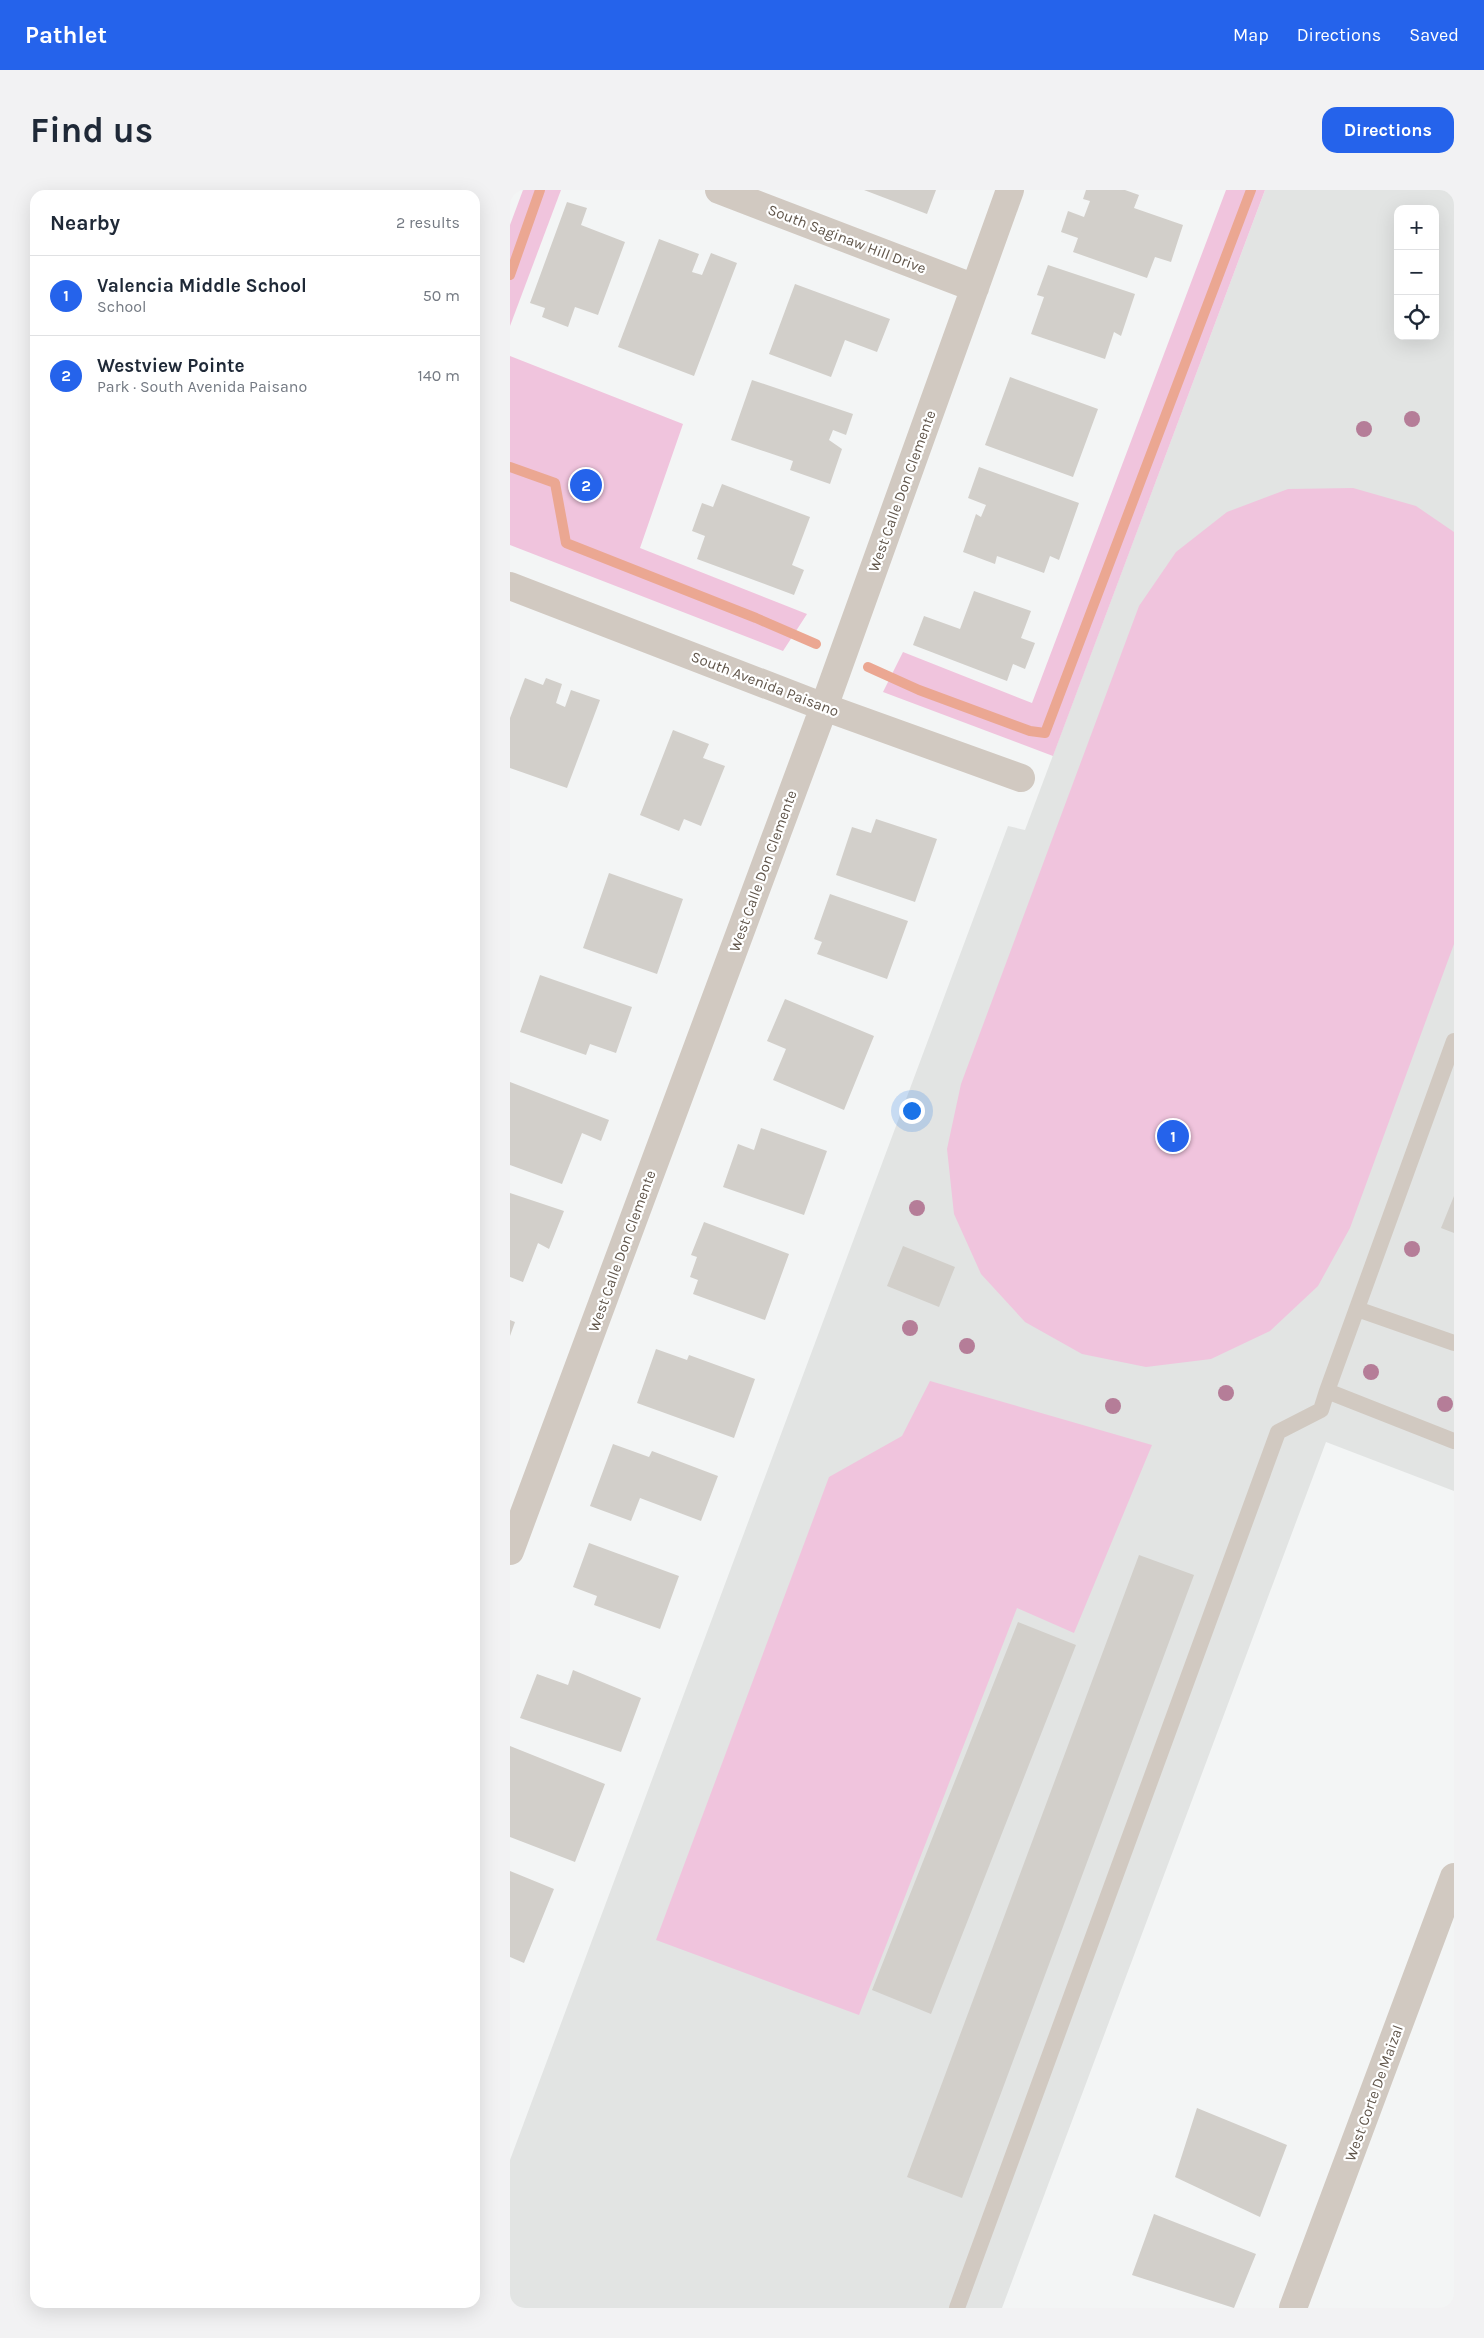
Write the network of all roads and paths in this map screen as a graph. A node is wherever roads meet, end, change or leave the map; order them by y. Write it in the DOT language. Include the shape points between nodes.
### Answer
graph roads {
  1 [pos="719,190"];
  2 [pos="1010,190"];
  3 [pos="974,288"];
  4 [pos="510,586"];
  5 [pos="824,707"];
  6 [pos="1021,778"];
  7 [pos="1454,1041"];
  8 [pos="1357,1309"];
  9 [pos="1454,1344"];
  10 [pos="1327,1391"];
  11 [pos="1454,1441"];
  12 [pos="510,1551"];
  13 [pos="1454,1877"];
  14 [pos="958,2308"];
  15 [pos="1293,2308"];
  1 -- 3 [label="street, South Saginaw Hill Drive"];
  2 -- 3 [label="street, West Calle Don Clemente"];
  3 -- 5 [label="street, West Calle Don Clemente"];
  4 -- 5 [label="street, South Avenida Paisano"];
  5 -- 6 [label="street, South Avenida Paisano"];
  5 -- 12 [label="street, West Calle Don Clemente"];
  7 -- 8 [label="lane"];
  8 -- 9 [label="lane"];
  8 -- 10 [label="lane"];
  10 -- 11 [label="lane"];
  10 -- 14 [label="lane" via="1320,1410 1278,1432"];
  13 -- 15 [label="street, West Corte De Maizal"];
}
